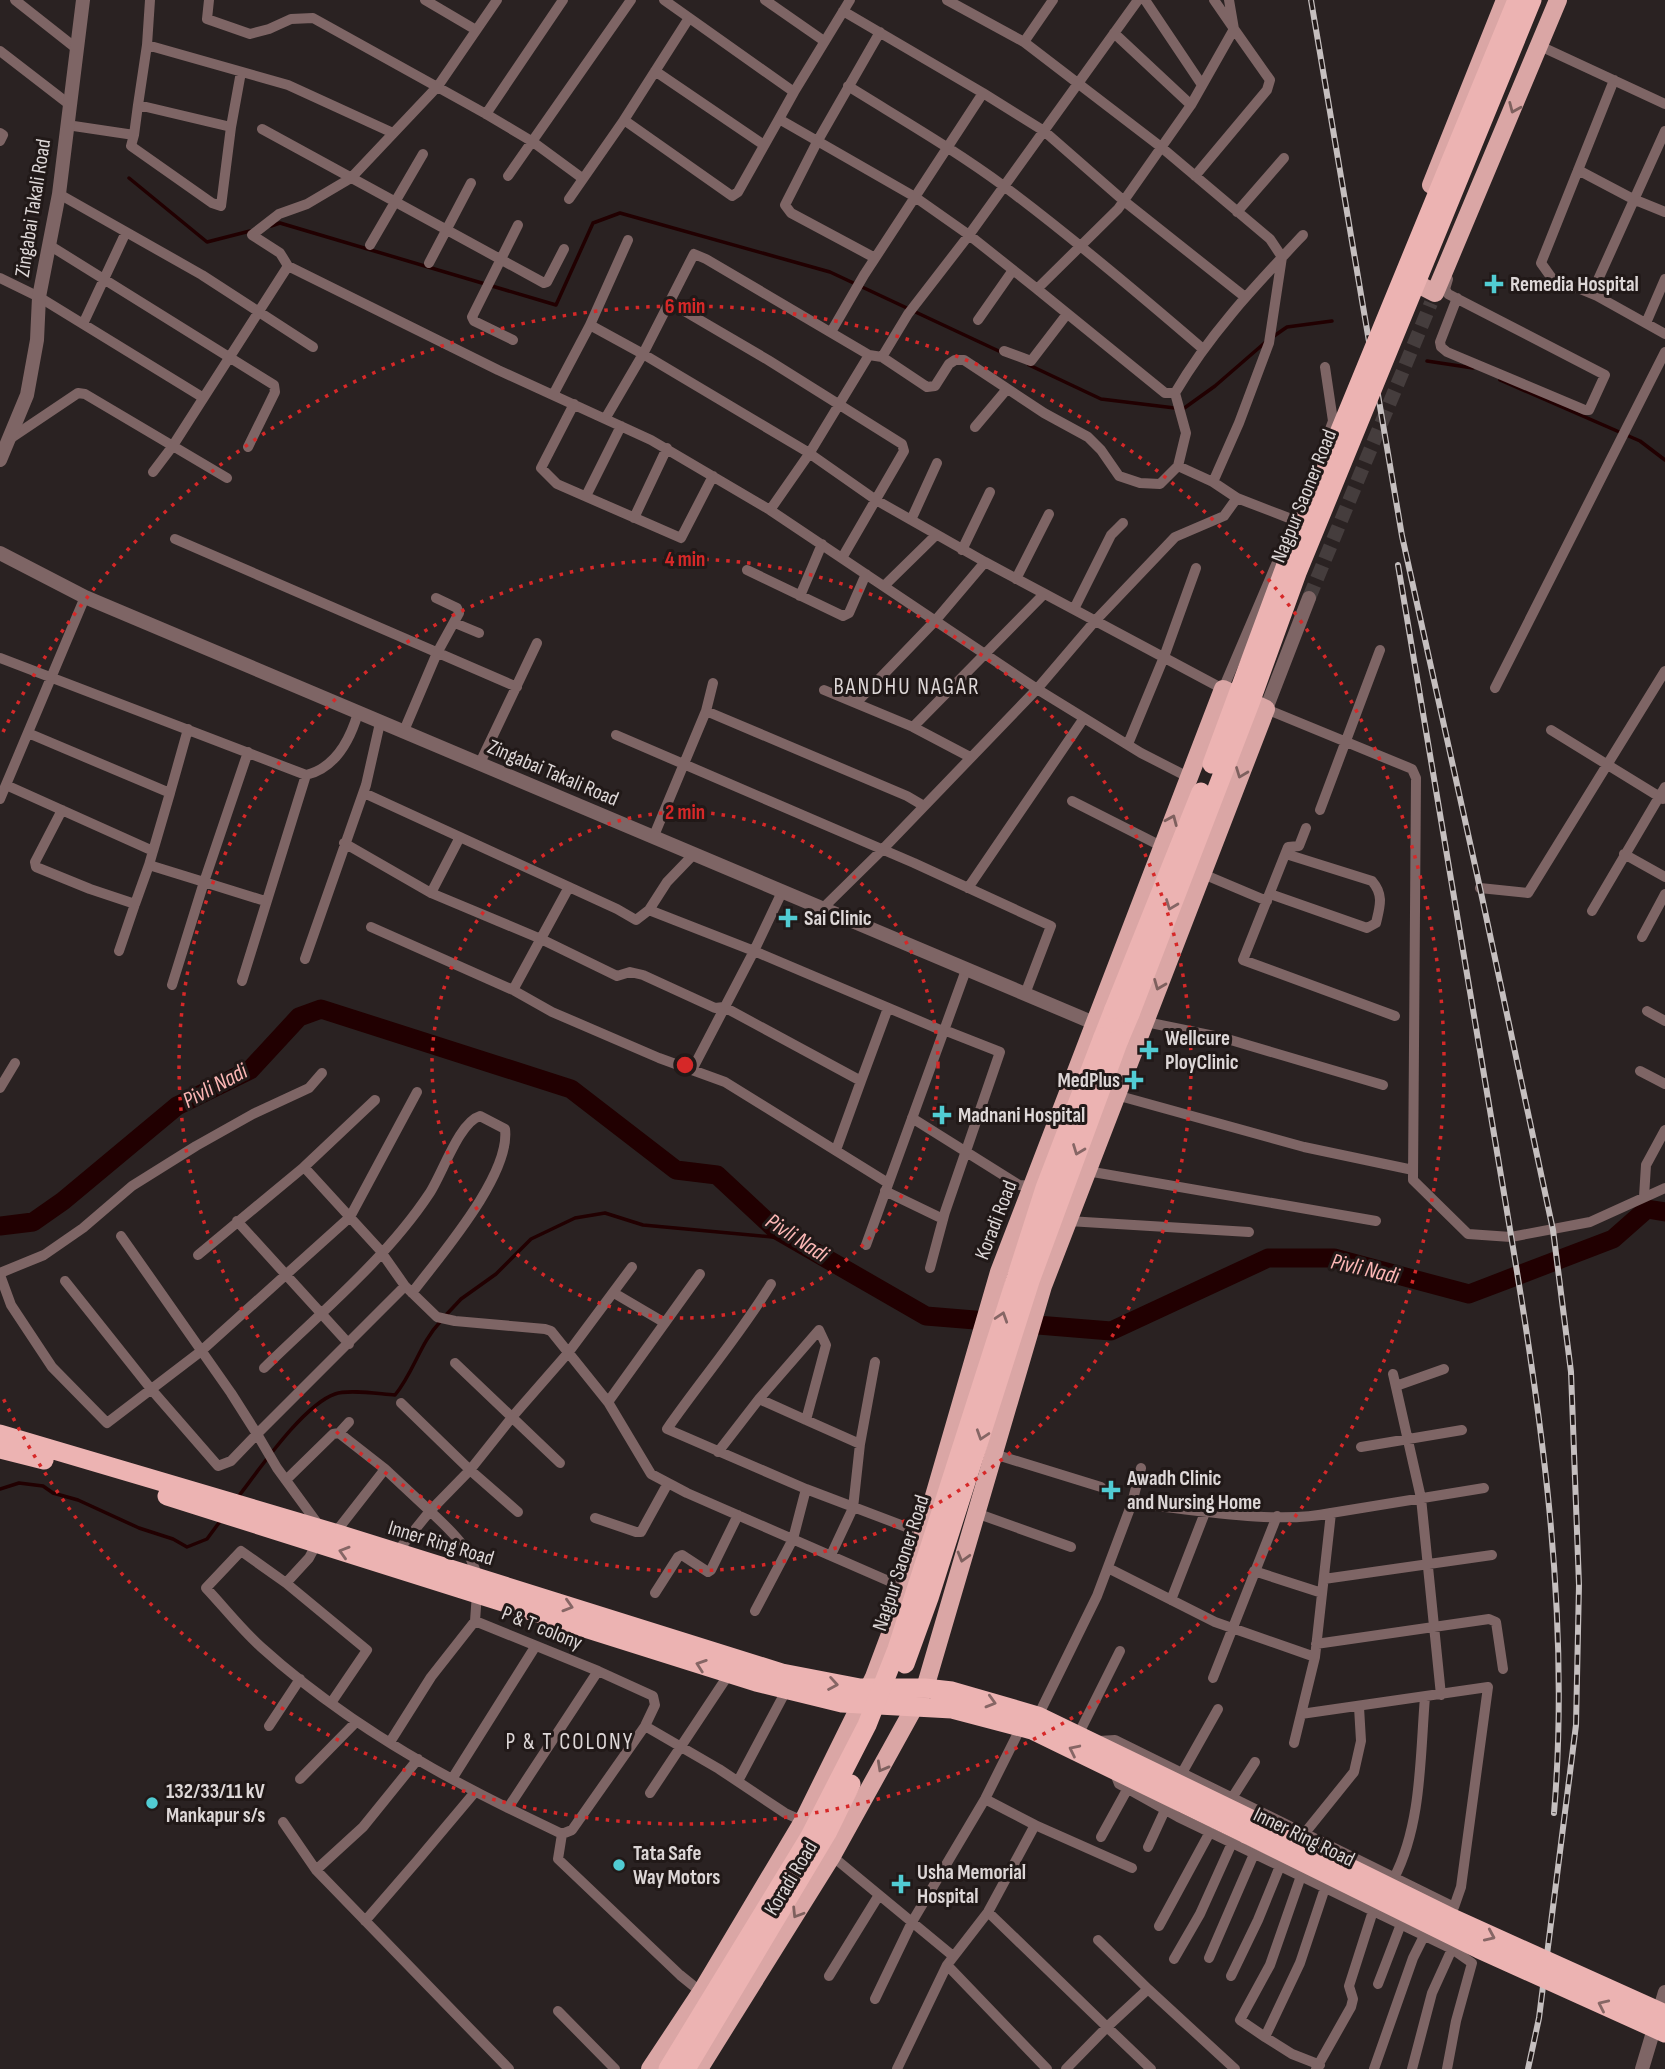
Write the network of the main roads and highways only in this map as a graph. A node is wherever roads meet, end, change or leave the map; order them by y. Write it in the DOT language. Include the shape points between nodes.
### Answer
graph roads {
  1 [pos="1505,0"];
  2 [pos="1517,0"];
  3 [pos="1532,0"];
  4 [pos="1558,0"];
  5 [pos="1129,1015"];
  6 [pos="1113,1035"];
  7 [pos="964,1399"];
  8 [pos="1007,1408"];
  9 [pos="0,1434"];
  10 [pos="0,1449"];
  11 [pos="234,1513"];
  12 [pos="325,1535"];
  13 [pos="478,1586"];
  14 [pos="881,1657"];
  15 [pos="931,1666"];
  16 [pos="925,1688"];
  17 [pos="866,1696"];
  18 [pos="915,1707"];
  19 [pos="1030,1724"];
  20 [pos="1243,1832"];
  21 [pos="785,1850"];
  22 [pos="829,1861"];
  23 [pos="1665,2000"];
  24 [pos="1658,2037"];
  25 [pos="650,2069"];
  26 [pos="668,2069"];
  27 [pos="686,2069"];
  28 [pos="699,2069"];
  4 -- 1 [label="main road, one-way" via="1433,298 1399,274 1398,268"];
  2 -- 5 [label="highway, Nagpur Saoner Road, bridge" via="1297,535 1204,785"];
  3 -- 5 [label="highway, Nagpur Saoner Road, one-way, bridge" via="1297,573"];
  5 -- 6 [label="highway, Koradi Road"];
  5 -- 6 [label="main road"];
  6 -- 5 [label="main road, Koradi Road, one-way" via="1161,846 1223,689 1266,709 1203,874"];
  6 -- 7 [label="main road, Koradi Road" via="1033,1186 999,1272"];
  6 -- 8 [label="main road" via="1116,1095 1043,1286"];
  26 -- 6 [label="highway, Nagpur Saoner Road, one-way, bridge" via="809,1838 867,1725 888,1676 1028,1239"];
  6 -- 27 [label="highway, Nagpur Saoner Road, one-way, bridge" via="929,1598 892,1696 827,1833"];
  7 -- 8 [label="main road"];
  7 -- 14 [label="main road, Koradi Road" via="907,1589"];
  8 -- 15 [label="main road, one-way"];
  9 -- 11 [label="highway, Inner Ring Road" via="208,1495"];
  10 -- 11 [label="highway, Inner Ring Road"];
  11 -- 12 [label="highway, Inner Ring Road"];
  13 -- 12 [label="highway, Inner Ring Road, one-way"];
  12 -- 13 [label="highway, Inner Ring Road" via="396,1553"];
  13 -- 17 [label="highway, Inner Ring Road, one-way"];
  17 -- 13 [label="highway, Inner Ring Road, one-way" via="842,1703 729,1674"];
  14 -- 15 [label="main road"];
  14 -- 17 [label="main road, Koradi Road"];
  15 -- 16 [label="main road"];
  16 -- 17 [label="highway, Inner Ring Road"];
  16 -- 18 [label="main road, Koradi Road"];
  16 -- 19 [label="highway, Inner Ring Road, one-way" via="952,1691"];
  17 -- 18 [label="highway, Inner Ring Road"];
  17 -- 21 [label="main road, Koradi Road"];
  18 -- 19 [label="highway, Inner Ring Road"];
  18 -- 22 [label="main road, Koradi Road, one-way"];
  20 -- 19 [label="highway, Inner Ring Road, one-way"];
  19 -- 20 [label="highway, Inner Ring Road" via="1085,1738"];
  20 -- 23 [label="highway, Inner Ring Road, one-way, bridge"];
  24 -- 20 [label="highway, Inner Ring Road, one-way, bridge"];
  21 -- 22 [label="main road"];
  21 -- 25 [label="main road, Koradi Road"];
  22 -- 28 [label="main road, Koradi Road, one-way"];
}
